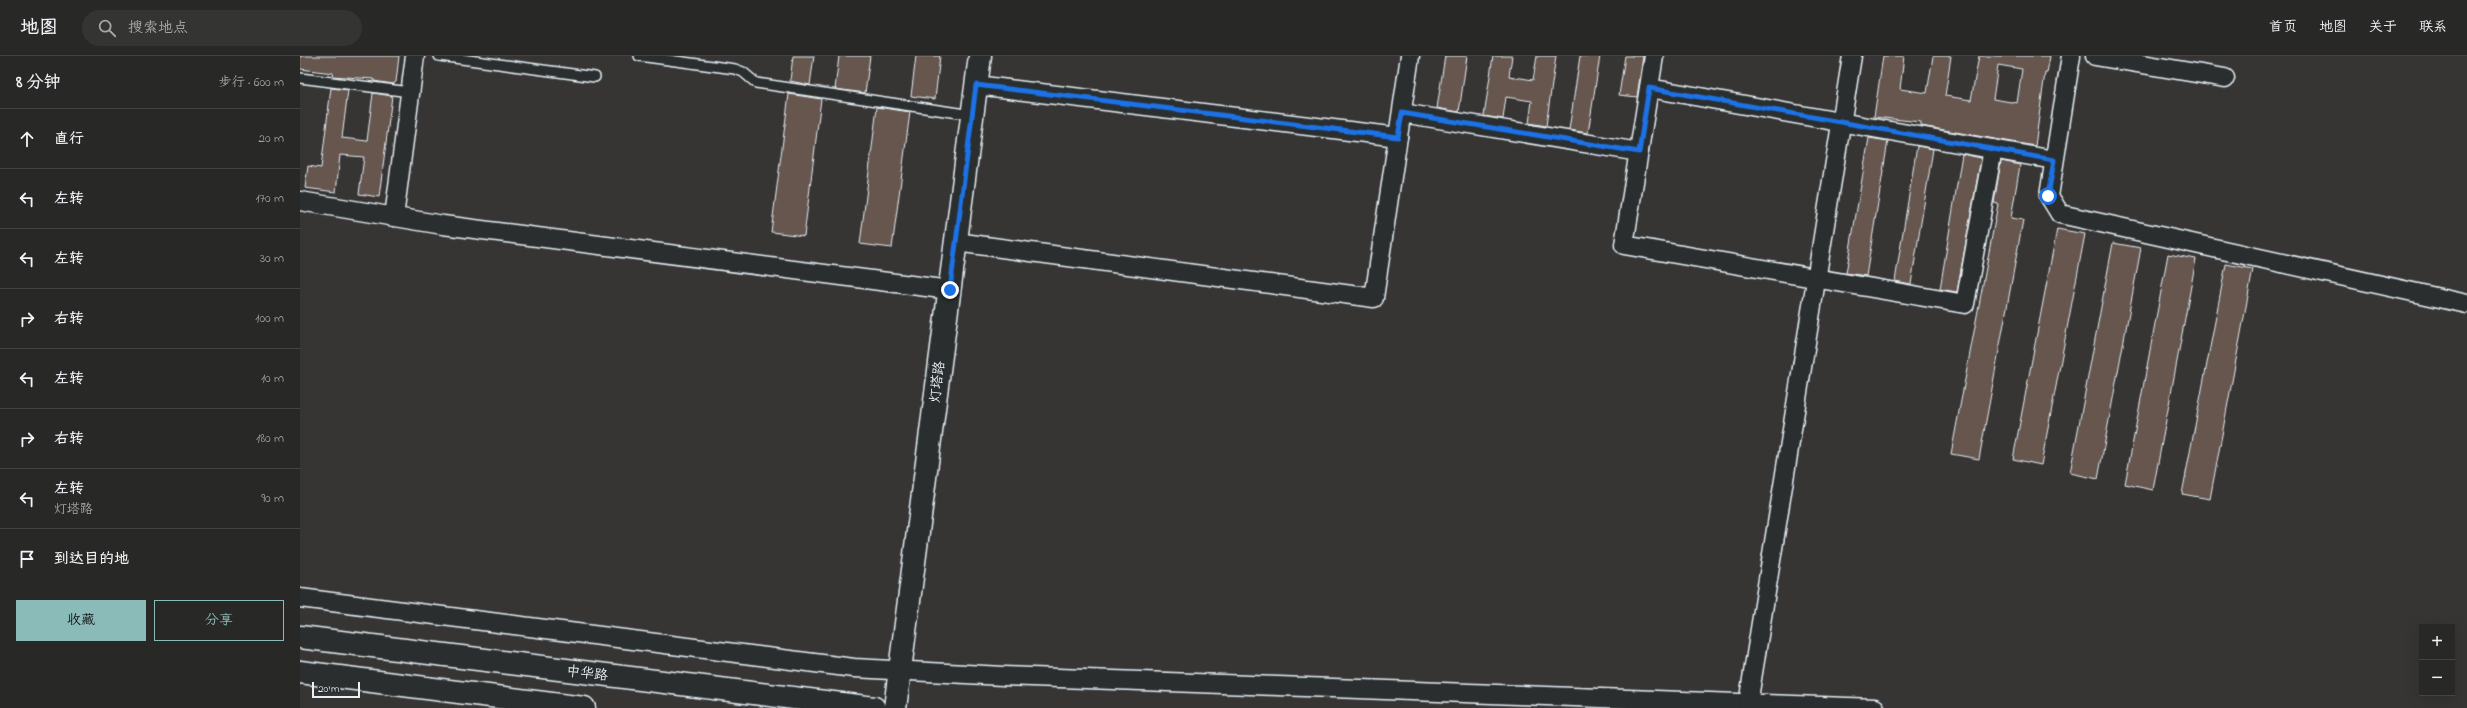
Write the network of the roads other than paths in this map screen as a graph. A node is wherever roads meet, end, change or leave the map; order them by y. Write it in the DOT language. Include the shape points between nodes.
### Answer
graph roads {
  1 [pos="415,56"];
  2 [pos="439,56"];
  3 [pos="640,56"];
  4 [pos="980,56"];
  5 [pos="1410,56"];
  6 [pos="1654,56"];
  7 [pos="1852,56"];
  8 [pos="2071,56"];
  9 [pos="2095,56"];
  10 [pos="596,77"];
  11 [pos="300,78"];
  12 [pos="2226,78"];
  13 [pos="976,85"];
  14 [pos="1649,88"];
  15 [pos="410,92"];
  16 [pos="1402,113"];
  17 [pos="972,115"];
  18 [pos="1842,123"];
  19 [pos="1398,137"];
  20 [pos="1993,149"];
  21 [pos="1639,152"];
  22 [pos="2054,160"];
  23 [pos="300,201"];
  24 [pos="394,217"];
  25 [pos="956,242"];
  26 [pos="1816,278"];
  27 [pos="950,290"];
  28 [pos="2467,304"];
  29 [pos="300,598"];
  30 [pos="300,637"];
  31 [pos="900,670"];
  32 [pos="300,672"];
  33 [pos="1748,704"];
  34 [pos="584,708"];
  35 [pos="874,708"];
  36 [pos="895,708"];
  37 [pos="1875,708"];
  1 -- 15 [label="street"];
  2 -- 10 [label="lane"];
  3 -- 17 [label="lane" via="734,69 743,72 756,83"];
  4 -- 13 [label="main road, 灯塔路"];
  5 -- 16 [label="street"];
  6 -- 14 [label="street"];
  7 -- 18 [label="street"];
  8 -- 22 [label="street"];
  9 -- 12 [label="street"];
  11 -- 15 [label="lane"];
  13 -- 17 [label="main road, 灯塔路"];
  13 -- 19 [label="street"];
  14 -- 18 [label="street"];
  14 -- 21 [label="street"];
  15 -- 24 [label="street"];
  16 -- 19 [label="street"];
  16 -- 21 [label="street"];
  17 -- 25 [label="main road, 灯塔路"];
  18 -- 20 [label="street"];
  18 -- 26 [label="street"];
  19 -- 25 [label="street" via="1374,298"];
  20 -- 22 [label="street"];
  20 -- 26 [label="street" via="1965,304"];
  21 -- 26 [label="street" via="1624,245"];
  22 -- 28 [label="street" via="2048,196 2060,214"];
  23 -- 24 [label="street"];
  24 -- 27 [label="street"];
  25 -- 27 [label="main road, 灯塔路"];
  26 -- 33 [label="street"];
  27 -- 31 [label="main road, 灯塔路"];
  29 -- 31 [label="street" via="838,666"];
  30 -- 35 [label="main road, 中华路"];
  31 -- 33 [label="street"];
  31 -- 36 [label="main road, 灯塔路"];
  32 -- 34 [label="main road"];
  33 -- 37 [label="street"];
}
